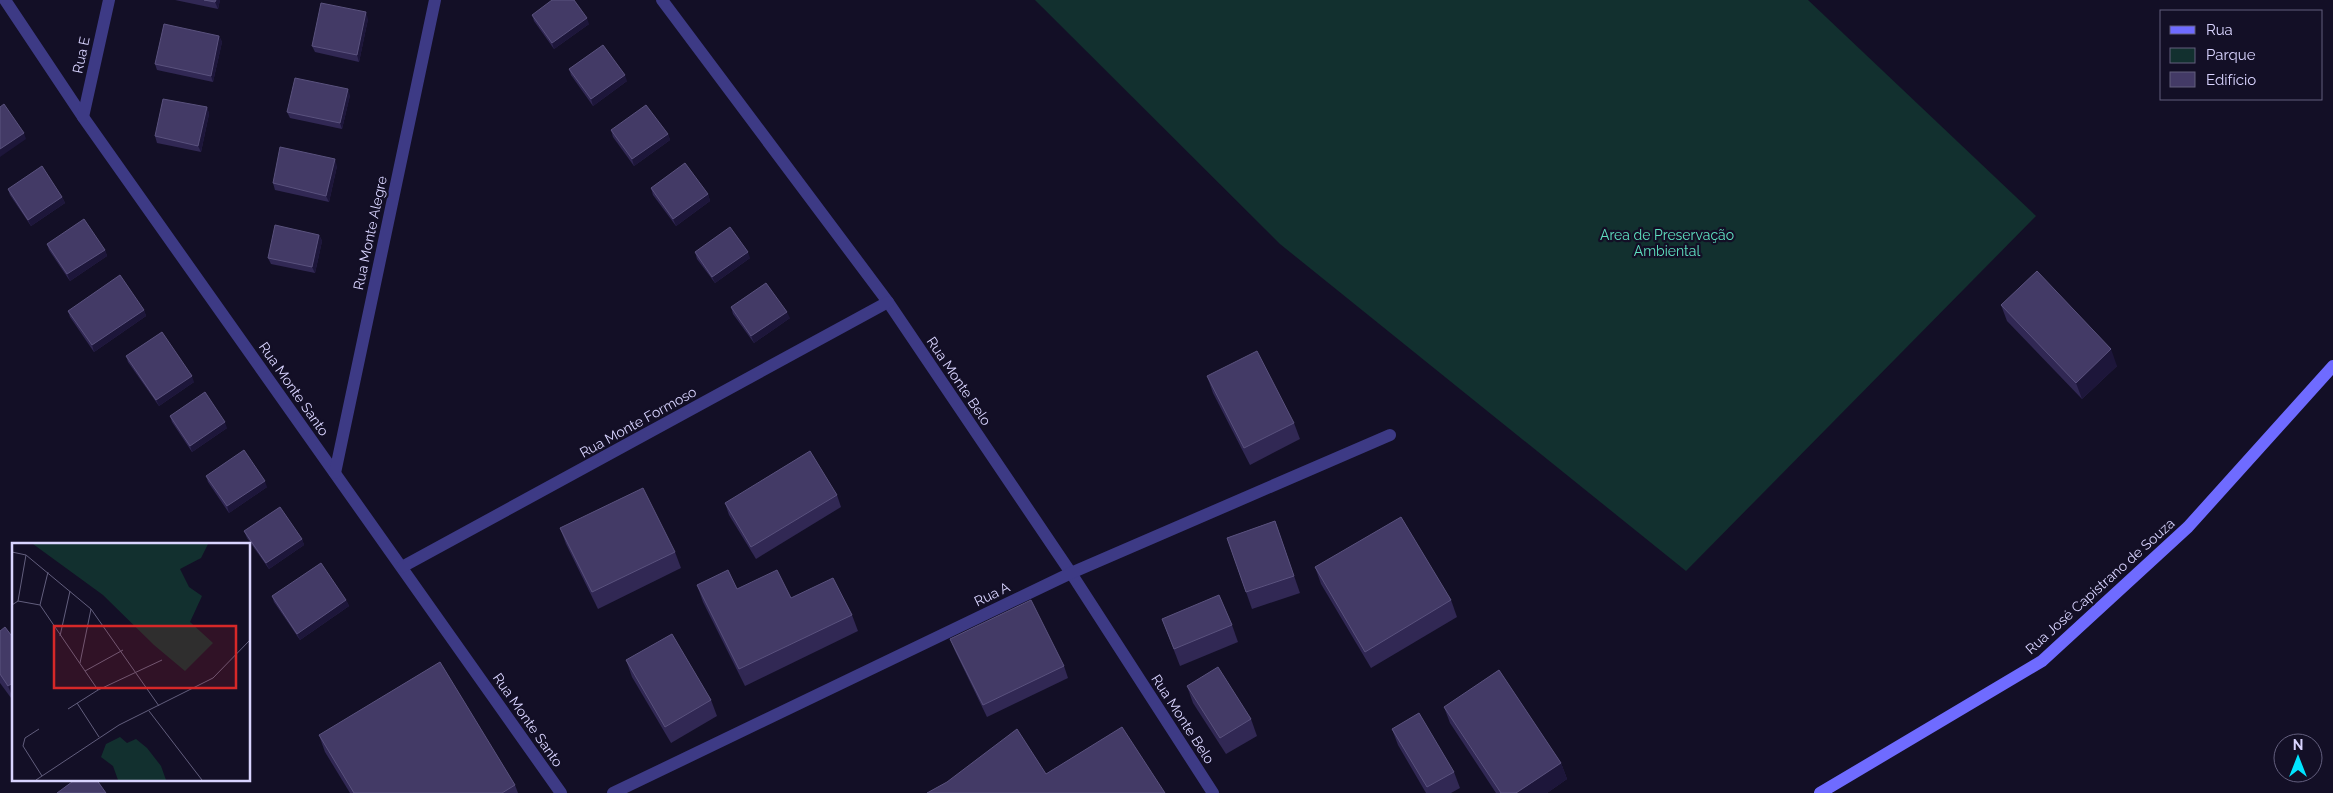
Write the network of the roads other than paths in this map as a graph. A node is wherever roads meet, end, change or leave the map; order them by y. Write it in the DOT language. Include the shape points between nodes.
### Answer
graph roads {
  1 [pos="5,0"];
  2 [pos="109,0"];
  3 [pos="434,0"];
  4 [pos="662,0"];
  5 [pos="83,117"];
  6 [pos="888,302"];
  7 [pos="2333,366"];
  8 [pos="1390,435"];
  9 [pos="335,473"];
  10 [pos="402,567"];
  11 [pos="1070,572"];
  12 [pos="561,793"];
  13 [pos="613,793"];
  14 [pos="1213,793"];
  15 [pos="1820,793"];
  1 -- 5 [label="street, Rua Monte Santo"];
  2 -- 5 [label="street, Rua E"];
  3 -- 9 [label="street, Rua Monte Alegre"];
  4 -- 6 [label="street, Rua Monte Belo"];
  5 -- 9 [label="street, Rua Monte Santo"];
  6 -- 10 [label="street, Rua Monte Formoso"];
  6 -- 11 [label="street, Rua Monte Belo"];
  7 -- 15 [label="main road, Rua José Capistrano de Souza" via="2188,527 2042,662"];
  8 -- 11 [label="street, Rua A"];
  9 -- 10 [label="street, Rua Monte Santo"];
  10 -- 12 [label="street, Rua Monte Santo"];
  11 -- 13 [label="street, Rua A"];
  11 -- 14 [label="street, Rua Monte Belo"];
}
